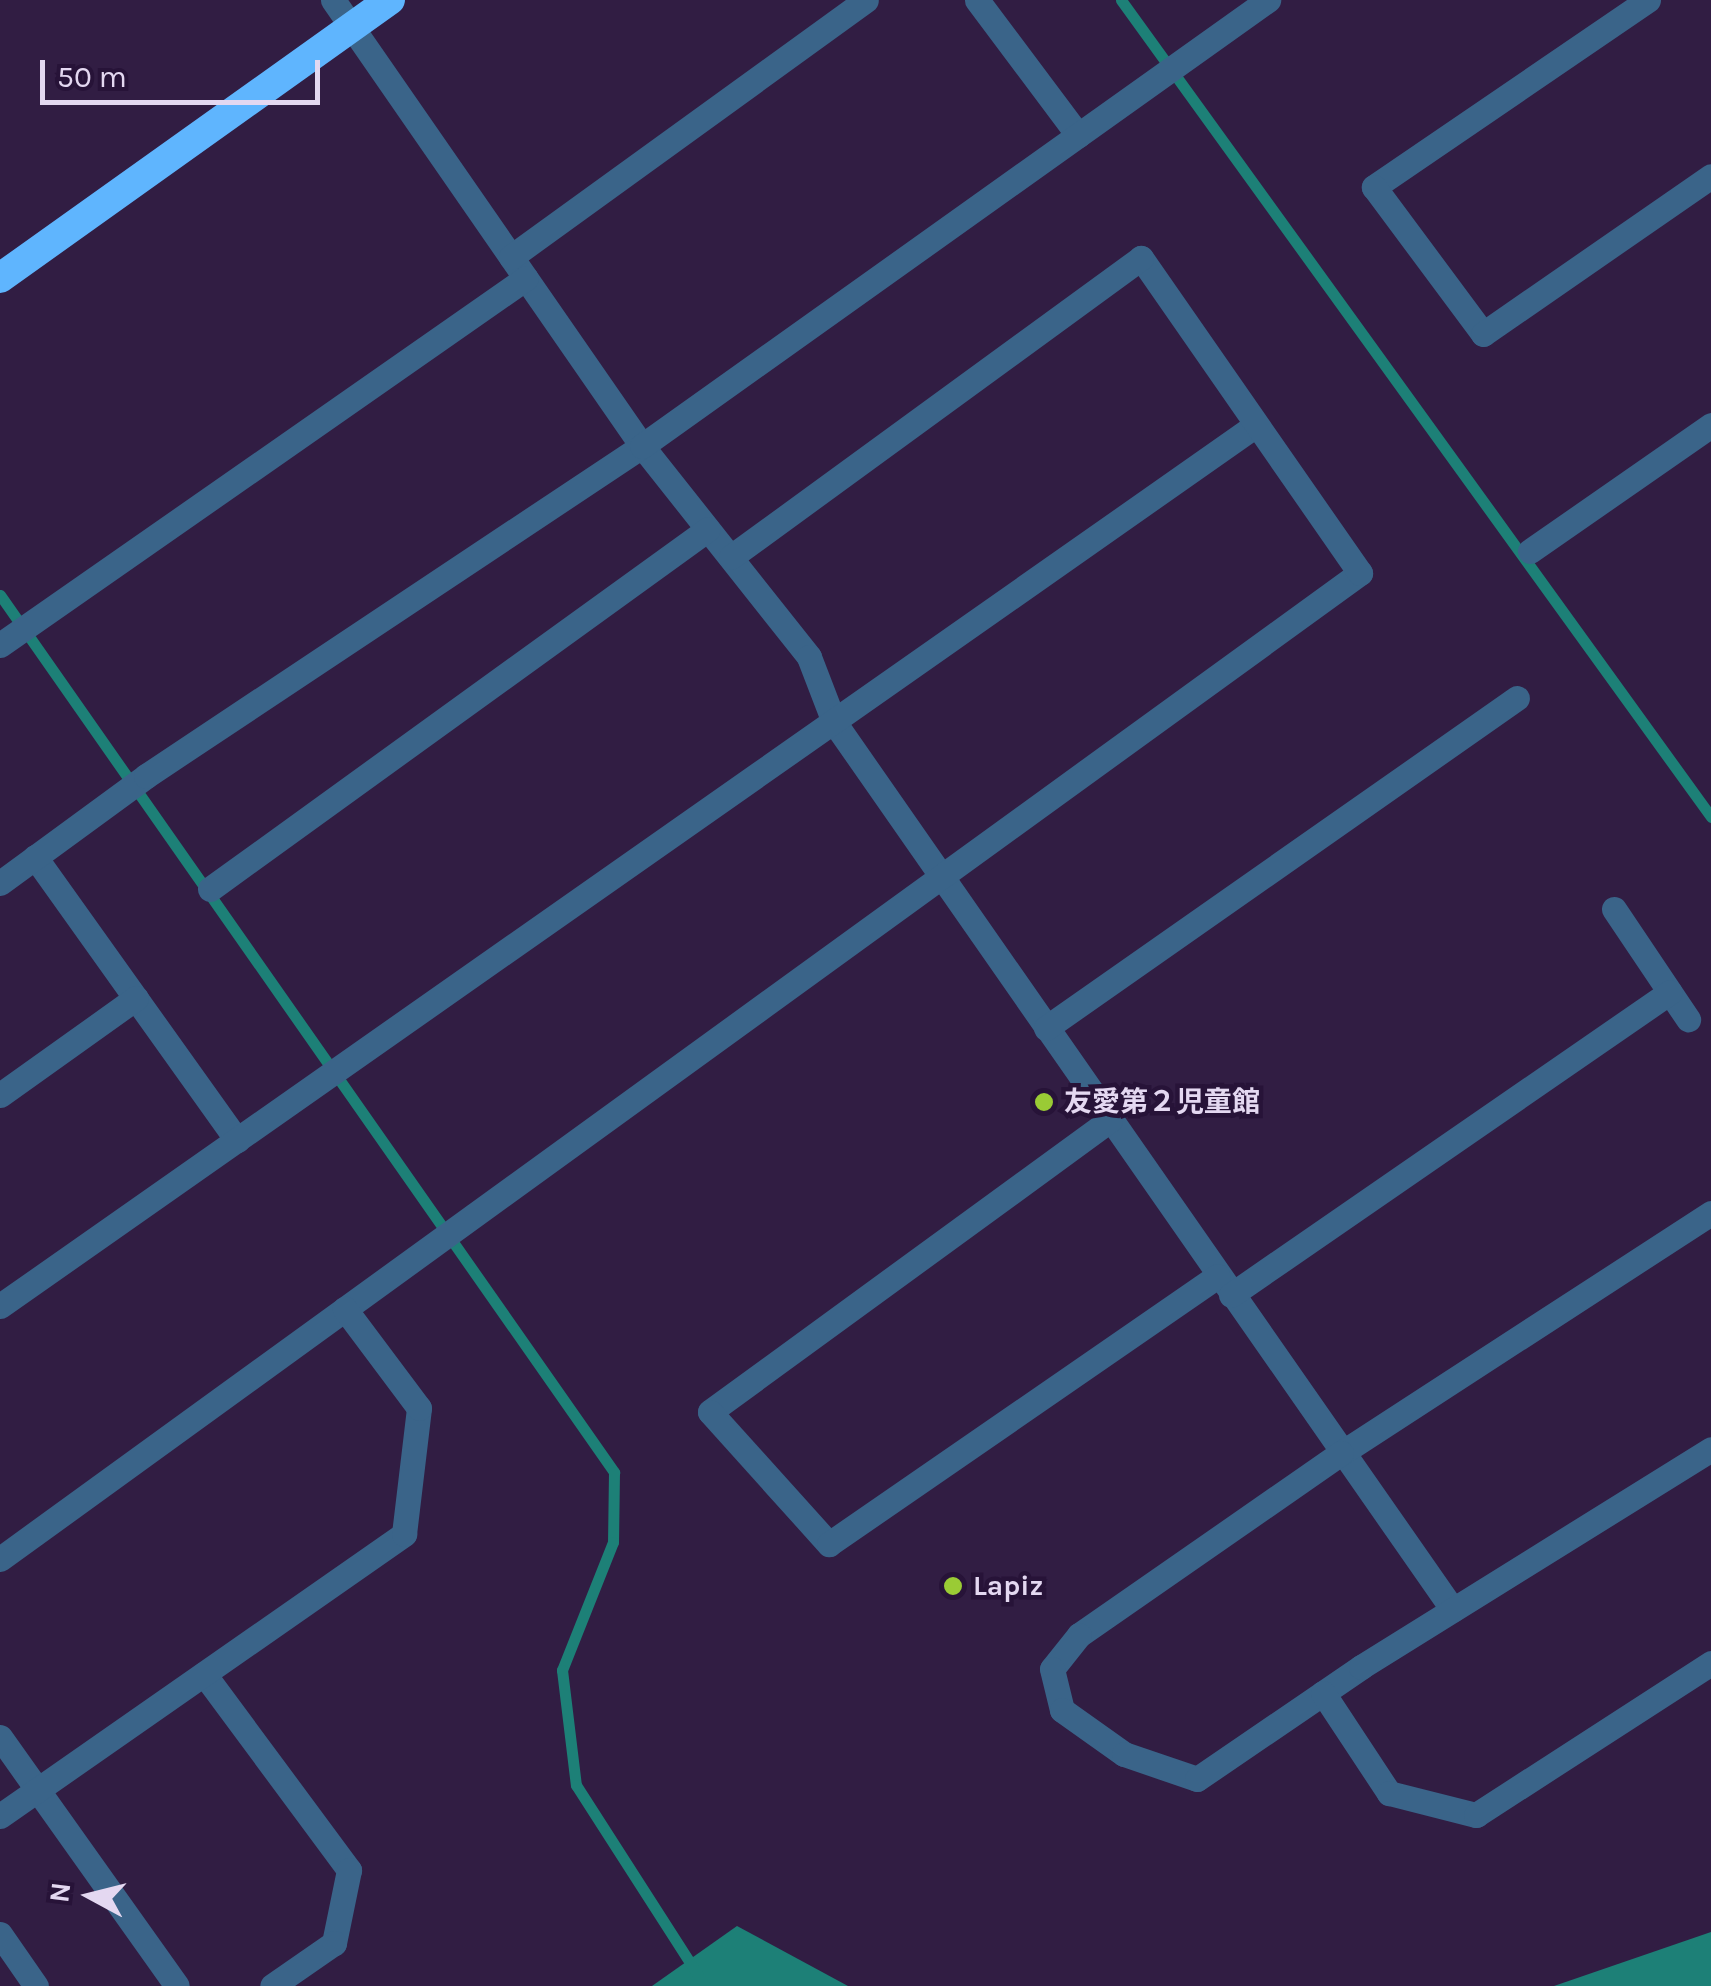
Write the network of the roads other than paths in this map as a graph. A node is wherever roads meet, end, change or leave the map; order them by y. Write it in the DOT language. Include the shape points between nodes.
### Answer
graph roads {
  1 [pos="333,0"];
  2 [pos="390,0"];
  3 [pos="866,0"];
  4 [pos="977,0"];
  5 [pos="1648,0"];
  6 [pos="1258,3"];
  7 [pos="352,26"];
  8 [pos="1078,135"];
  9 [pos="1711,176"];
  10 [pos="519,268"];
  11 [pos="0,278"];
  12 [pos="1256,424"];
  13 [pos="1711,425"];
  14 [pos="642,446"];
  15 [pos="708,529"];
  16 [pos="1530,551"];
  17 [pos="731,557"];
  18 [pos="0,645"];
  19 [pos="1517,698"];
  20 [pos="834,722"];
  21 [pos="35,857"];
  22 [pos="942,876"];
  23 [pos="0,883"];
  24 [pos="210,889"];
  25 [pos="1614,909"];
  26 [pos="1670,992"];
  27 [pos="136,998"];
  28 [pos="1688,1019"];
  29 [pos="1046,1028"];
  30 [pos="0,1095"];
  31 [pos="1110,1120"];
  32 [pos="237,1140"];
  33 [pos="1711,1213"];
  34 [pos="1225,1286"];
  35 [pos="0,1306"];
  36 [pos="345,1309"];
  37 [pos="1711,1449"];
  38 [pos="1341,1453"];
  39 [pos="0,1559"];
  40 [pos="1453,1610"];
  41 [pos="1711,1663"];
  42 [pos="204,1674"];
  43 [pos="1323,1693"];
  44 [pos="0,1737"];
  45 [pos="37,1790"];
  46 [pos="0,1816"];
  47 [pos="0,1934"];
  48 [pos="36,1986"];
  49 [pos="177,1986"];
  50 [pos="272,1986"];
  1 -- 7 [label="street"];
  2 -- 7 [label="highway"];
  3 -- 10 [label="street"];
  4 -- 8 [label="street"];
  5 -- 9 [label="street" via="1374,186 1483,334"];
  6 -- 8 [label="street"];
  7 -- 10 [label="street"];
  7 -- 11 [label="highway"];
  8 -- 14 [label="street"];
  10 -- 14 [label="street"];
  10 -- 18 [label="street"];
  12 -- 17 [label="street" via="1141,258"];
  12 -- 20 [label="street"];
  12 -- 22 [label="street" via="1360,574"];
  13 -- 16 [label="street"];
  14 -- 15 [label="street"];
  14 -- 21 [label="street"];
  15 -- 17 [label="street"];
  15 -- 24 [label="street"];
  17 -- 20 [label="street" via="809,657"];
  19 -- 29 [label="street"];
  20 -- 22 [label="street"];
  20 -- 32 [label="street"];
  21 -- 23 [label="street"];
  21 -- 27 [label="street"];
  22 -- 29 [label="street"];
  22 -- 36 [label="street"];
  25 -- 26 [label="street"];
  26 -- 28 [label="street"];
  26 -- 34 [label="street"];
  27 -- 30 [label="street"];
  27 -- 32 [label="street"];
  29 -- 31 [label="street"];
  31 -- 34 [label="street"];
  31 -- 34 [label="street" via="710,1412 829,1544"];
  32 -- 35 [label="street"];
  33 -- 38 [label="street"];
  34 -- 38 [label="street"];
  36 -- 39 [label="street"];
  36 -- 42 [label="street" via="419,1408 404,1534"];
  37 -- 40 [label="street"];
  38 -- 40 [label="street"];
  38 -- 43 [label="street" via="1079,1635 1052,1668 1062,1710 1124,1754 1197,1779"];
  40 -- 43 [label="street"];
  41 -- 43 [label="street" via="1476,1815 1389,1793"];
  42 -- 45 [label="street"];
  42 -- 50 [label="street" via="349,1870 334,1943"];
  44 -- 45 [label="street"];
  45 -- 46 [label="street"];
  45 -- 49 [label="street"];
  47 -- 48 [label="street"];
}
